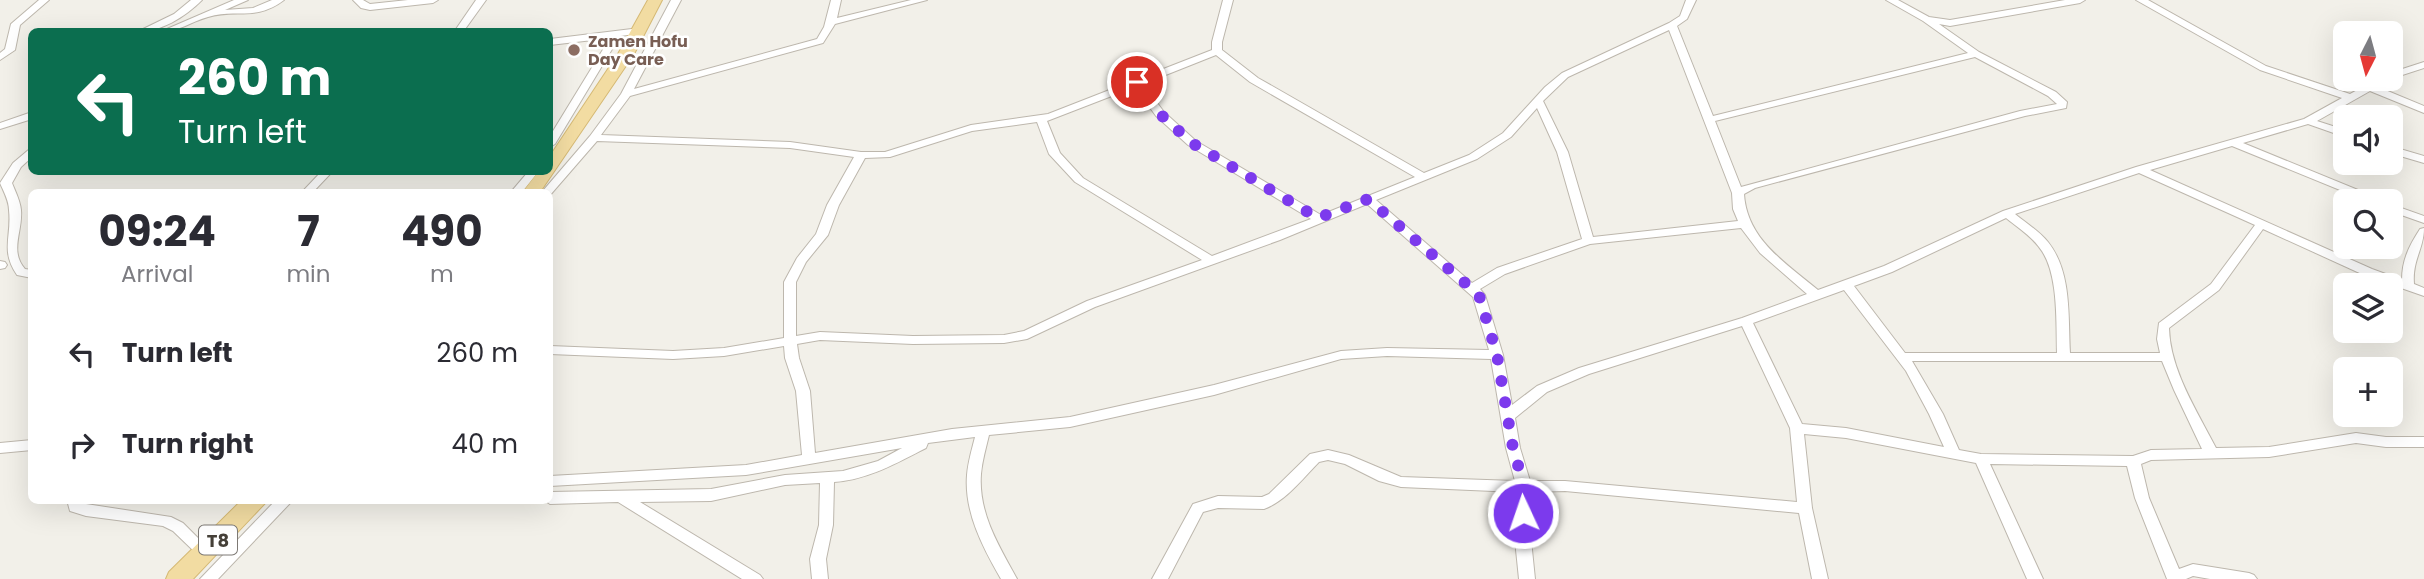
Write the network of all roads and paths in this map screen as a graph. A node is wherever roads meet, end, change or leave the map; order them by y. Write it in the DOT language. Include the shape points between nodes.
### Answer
graph roads {
  1 [pos="44,0"];
  2 [pos="197,0"];
  3 [pos="243,0"];
  4 [pos="279,0"];
  5 [pos="358,0"];
  6 [pos="433,0"];
  7 [pos="481,0"];
  8 [pos="655,0"];
  9 [pos="676,0"];
  10 [pos="836,0"];
  11 [pos="922,0"];
  12 [pos="1228,0"];
  13 [pos="1691,0"];
  14 [pos="1891,0"];
  15 [pos="2080,0"];
  16 [pos="2141,0"];
  17 [pos="208,13"];
  18 [pos="1926,19"];
  19 [pos="831,22"];
  20 [pos="1672,25"];
  21 [pos="150,28"];
  22 [pos="173,28"];
  23 [pos="461,28"];
  24 [pos="640,32"];
  25 [pos="616,35"];
  26 [pos="553,42"];
  27 [pos="1217,51"];
  28 [pos="1976,54"];
  29 [pos="0,57"];
  30 [pos="2424,65"];
  31 [pos="2403,72"];
  32 [pos="1137,82"];
  33 [pos="2359,91"];
  34 [pos="2379,91"];
  35 [pos="626,94"];
  36 [pos="2349,97"];
  37 [pos="1538,101"];
  38 [pos="2424,110"];
  39 [pos="28,116"];
  40 [pos="1041,119"];
  41 [pos="1708,120"];
  42 [pos="2308,121"];
  43 [pos="0,126"];
  44 [pos="2333,130"];
  45 [pos="594,138"];
  46 [pos="553,139"];
  47 [pos="2234,143"];
  48 [pos="2403,153"];
  49 [pos="28,154"];
  50 [pos="861,155"];
  51 [pos="2424,160"];
  52 [pos="553,162"];
  53 [pos="2140,169"];
  54 [pos="324,175"];
  55 [pos="530,175"];
  56 [pos="544,175"];
  57 [pos="1425,178"];
  58 [pos="3,183"];
  59 [pos="310,189"];
  60 [pos="519,189"];
  61 [pos="533,189"];
  62 [pos="550,189"];
  63 [pos="2347,189"];
  64 [pos="1738,193"];
  65 [pos="1368,199"];
  66 [pos="2403,212"];
  67 [pos="2007,213"];
  68 [pos="1318,218"];
  69 [pos="2424,220"];
  70 [pos="2262,223"];
  71 [pos="1744,225"];
  72 [pos="2424,232"];
  73 [pos="1588,241"];
  74 [pos="1209,259"];
  75 [pos="2,263"];
  76 [pos="28,273"];
  77 [pos="1846,284"];
  78 [pos="2408,286"];
  79 [pos="1472,288"];
  80 [pos="2424,292"];
  81 [pos="1815,294"];
  82 [pos="1746,321"];
  83 [pos="790,341"];
  84 [pos="553,350"];
  85 [pos="1497,355"];
  86 [pos="2064,355"];
  87 [pos="1902,357"];
  88 [pos="2168,357"];
  89 [pos="1507,416"];
  90 [pos="1797,428"];
  91 [pos="983,431"];
  92 [pos="930,438"];
  93 [pos="2424,442"];
  94 [pos="28,445"];
  95 [pos="0,448"];
  96 [pos="1954,454"];
  97 [pos="2212,454"];
  98 [pos="1981,459"];
  99 [pos="809,460"];
  100 [pos="2133,461"];
  101 [pos="827,477"];
  102 [pos="553,481"];
  103 [pos="1524,486"];
  104 [pos="553,498"];
  105 [pos="620,498"];
  106 [pos="75,504"];
  107 [pos="253,504"];
  108 [pos="282,504"];
  109 [pos="1805,508"];
  110 [pos="205,553"];
  111 [pos="2163,553"];
  112 [pos="2193,570"];
  113 [pos="2175,578"];
  114 [pos="178,579"];
  115 [pos="208,579"];
  116 [pos="755,579"];
  117 [pos="820,579"];
  118 [pos="1009,579"];
  119 [pos="1160,579"];
  120 [pos="1527,579"];
  121 [pos="1820,579"];
  122 [pos="2035,579"];
  123 [pos="2249,579"];
  1 -- 29 [label="street" via="16,24 10,50"];
  2 -- 21 [label="street" via="177,16"];
  3 -- 17 [label="street"];
  4 -- 17 [label="street" via="255,11"];
  5 -- 6 [label="street" via="370,7"];
  7 -- 23 [label="street"];
  8 -- 24 [label="main road"];
  9 -- 35 [label="street"];
  10 -- 19 [label="street"];
  11 -- 19 [label="street"];
  12 -- 27 [label="street"];
  13 -- 20 [label="street" via="1684,17"];
  14 -- 18 [label="street"];
  15 -- 18 [label="street" via="1958,23"];
  16 -- 36 [label="street" via="2263,68"];
  17 -- 22 [label="street"];
  18 -- 28 [label="street"];
  19 -- 35 [label="street" via="826,36 807,46"];
  20 -- 37 [label="street" via="1565,75"];
  20 -- 41 [label="street"];
  24 -- 25 [label="street"];
  24 -- 52 [label="main road"];
  25 -- 26 [label="street"];
  25 -- 46 [label="street"];
  27 -- 32 [label="street"];
  27 -- 57 [label="street" via="1254,80"];
  28 -- 41 [label="street"];
  28 -- 64 [label="street" via="2052,94 2062,106"];
  30 -- 31 [label="street"];
  32 -- 40 [label="street"];
  32 -- 68 [label="street" via="1160,114 1192,143"];
  33 -- 36 [label="street"];
  34 -- 38 [label="street"];
  35 -- 45 [label="street"];
  36 -- 42 [label="street"];
  37 -- 57 [label="street" via="1489,148"];
  37 -- 73 [label="street" via="1564,151"];
  39 -- 43 [label="street"];
  40 -- 50 [label="street" via="971,128 887,155"];
  40 -- 74 [label="street" via="1049,149 1079,180"];
  41 -- 64 [label="street"];
  42 -- 44 [label="street"];
  42 -- 47 [label="street"];
  45 -- 50 [label="street" via="790,145"];
  45 -- 62 [label="street"];
  47 -- 53 [label="street"];
  47 -- 63 [label="street"];
  48 -- 51 [label="street"];
  49 -- 58 [label="street"];
  50 -- 83 [label="street" via="822,235 790,282"];
  53 -- 67 [label="street"];
  53 -- 70 [label="street"];
  54 -- 59 [label="street"];
  55 -- 60 [label="street"];
  56 -- 61 [label="main road"];
  57 -- 65 [label="street"];
  58 -- 75 [label="street" via="15,210"];
  64 -- 71 [label="street" via="1737,207"];
  65 -- 68 [label="street"];
  65 -- 79 [label="street"];
  66 -- 69 [label="street"];
  67 -- 77 [label="street" via="1919,256"];
  67 -- 86 [label="street" via="2049,253 2061,302"];
  68 -- 74 [label="street"];
  70 -- 78 [label="street"];
  70 -- 88 [label="street" via="2215,287 2163,326 2161,337"];
  71 -- 73 [label="street"];
  71 -- 81 [label="street"];
  72 -- 78 [label="street" via="2406,266"];
  73 -- 79 [label="street" via="1501,271"];
  74 -- 83 [label="street" via="1081,308 1027,335 913,340 820,336"];
  75 -- 76 [label="street"];
  77 -- 81 [label="street"];
  77 -- 87 [label="street"];
  78 -- 80 [label="street"];
  79 -- 85 [label="street" via="1479,295"];
  81 -- 82 [label="street"];
  82 -- 89 [label="street" via="1584,371 1542,389"];
  82 -- 90 [label="street"];
  83 -- 84 [label="street" via="673,355"];
  83 -- 99 [label="street" via="803,391"];
  85 -- 89 [label="street"];
  85 -- 91 [label="street" via="1341,355 1122,412"];
  86 -- 87 [label="street"];
  86 -- 88 [label="street"];
  87 -- 96 [label="street"];
  88 -- 97 [label="street"];
  89 -- 103 [label="street"];
  90 -- 96 [label="street"];
  90 -- 109 [label="street"];
  91 -- 92 [label="street"];
  91 -- 118 [label="street" via="974,479 976,500 984,529"];
  92 -- 99 [label="street"];
  92 -- 101 [label="street" via="868,471"];
  93 -- 97 [label="street" via="2357,438 2297,449"];
  94 -- 95 [label="street"];
  96 -- 98 [label="street"];
  97 -- 100 [label="street" via="2151,455"];
  98 -- 100 [label="street"];
  98 -- 122 [label="street"];
  99 -- 102 [label="street" via="746,470"];
  100 -- 111 [label="street"];
  101 -- 105 [label="street" via="711,495"];
  101 -- 117 [label="street"];
  103 -- 109 [label="street"];
  103 -- 119 [label="street" via="1401,482 1349,460 1328,455 1315,458 1264,503 1217,502 1199,508"];
  103 -- 120 [label="street" via="1522,540"];
  104 -- 105 [label="street"];
  105 -- 116 [label="street" via="664,520"];
  106 -- 110 [label="street" via="86,510 166,521"];
  107 -- 110 [label="main road, T8"];
  108 -- 115 [label="street"];
  109 -- 121 [label="street"];
  110 -- 114 [label="main road, T8"];
  111 -- 112 [label="street"];
  111 -- 113 [label="street"];
  112 -- 113 [label="street"];
  112 -- 123 [label="street"];
}
